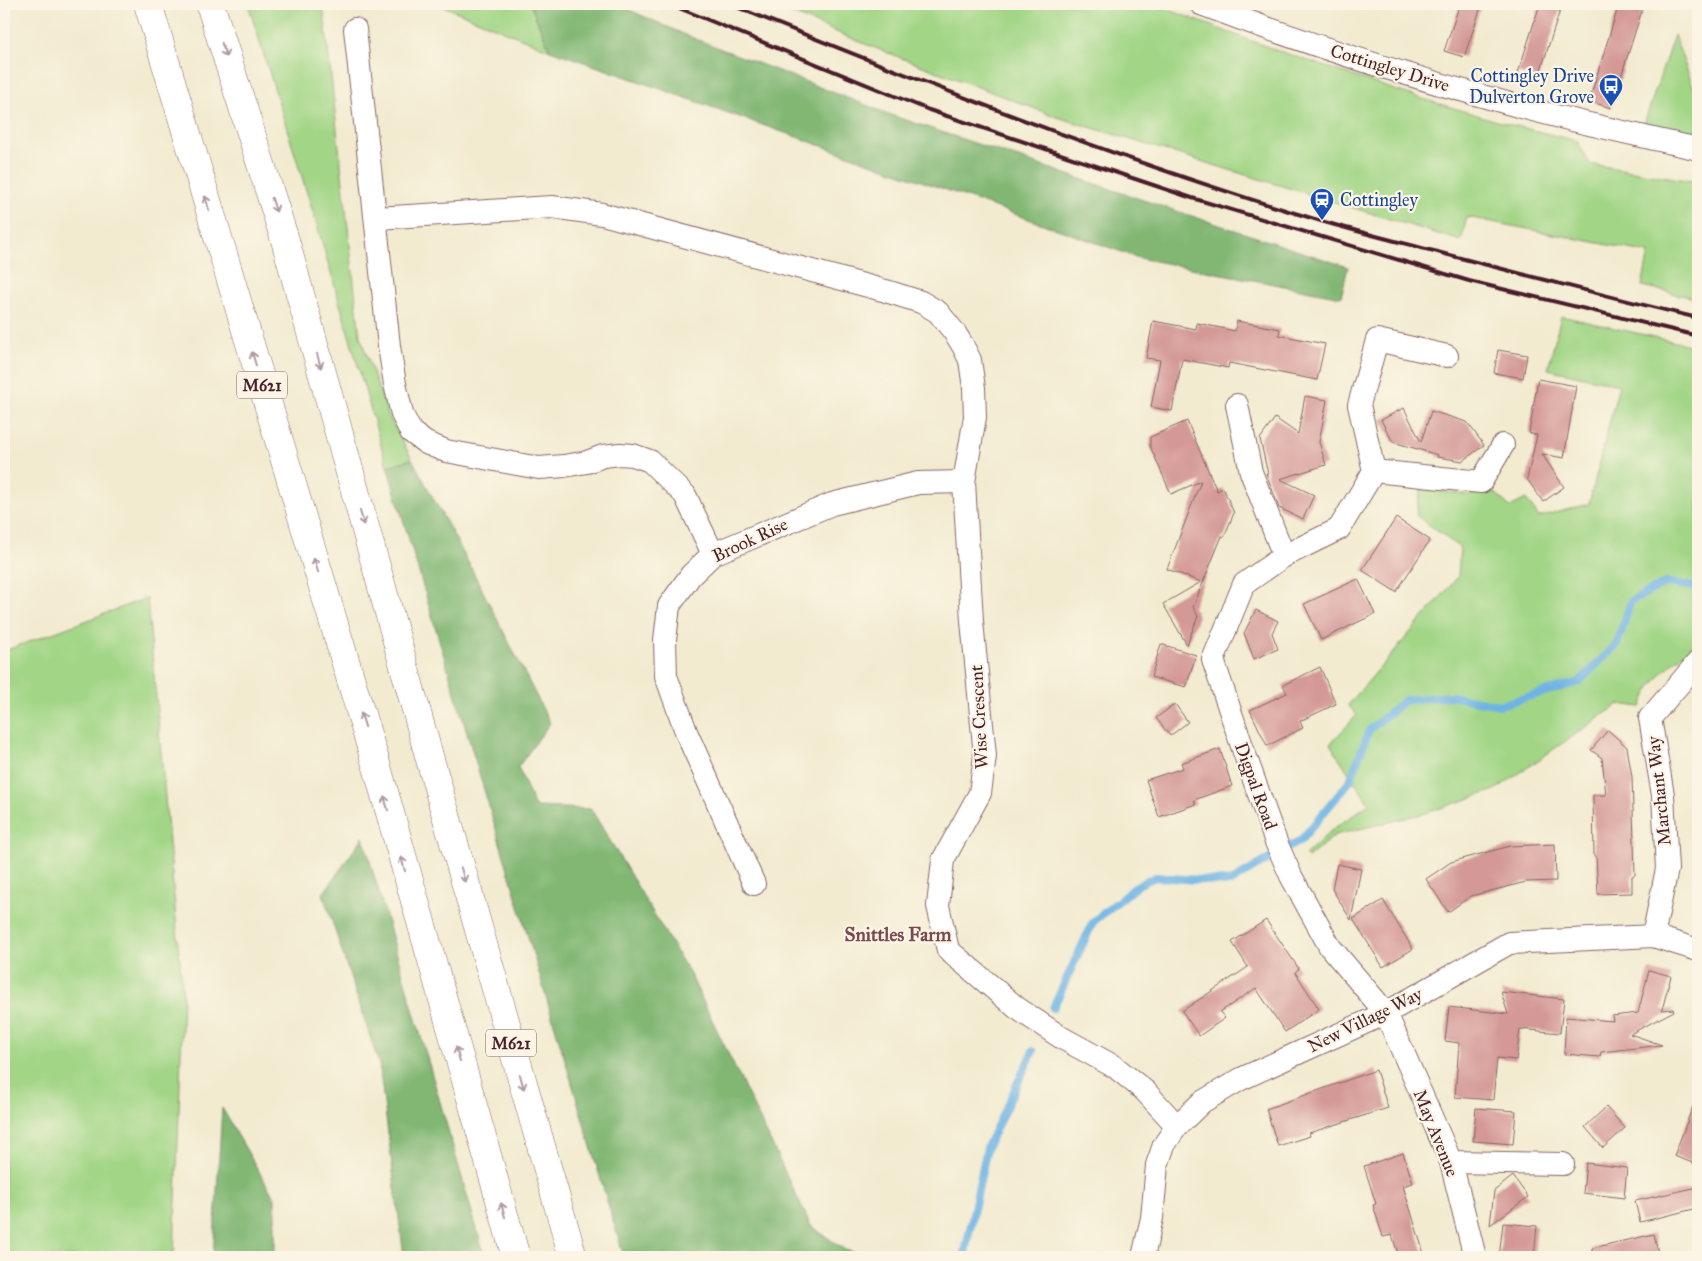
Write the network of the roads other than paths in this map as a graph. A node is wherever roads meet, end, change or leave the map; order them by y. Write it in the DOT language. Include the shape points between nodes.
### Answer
graph roads {
  1 [pos="148,4"];
  2 [pos="210,4"];
  3 [pos="1213,6"];
  4 [pos="355,30"];
  5 [pos="1698,149"];
  6 [pos="376,218"];
  7 [pos="1447,356"];
  8 [pos="1238,405"];
  9 [pos="1503,446"];
  10 [pos="1374,471"];
  11 [pos="964,482"];
  12 [pos="713,554"];
  13 [pos="1284,556"];
  14 [pos="1698,662"];
  15 [pos="754,884"];
  16 [pos="1653,936"];
  17 [pos="1698,950"];
  18 [pos="1386,1013"];
  19 [pos="1176,1126"];
  20 [pos="1451,1162"];
  21 [pos="1563,1164"];
  22 [pos="516,1257"];
  23 [pos="573,1257"];
  24 [pos="1143,1257"];
  25 [pos="1474,1257"];
  22 -- 1 [label="highway, M621, one-way" via="377,767"];
  2 -- 23 [label="highway, M621, one-way" via="284,240"];
  3 -- 5 [label="street, Cottingley Drive" via="1394,70 1507,104"];
  4 -- 6 [label="street"];
  6 -- 11 [label="street, Wise Crescent" via="552,206 602,214 922,302 938,312 951,327 970,360 976,417"];
  6 -- 12 [label="street" via="395,384 402,414 411,432 426,443 446,451 539,468 620,454 650,460 685,495"];
  7 -- 10 [label="street" via="1377,340 1359,405"];
  8 -- 13 [label="street" via="1251,472"];
  9 -- 10 [label="street" via="1481,482"];
  10 -- 13 [label="street, Digpal Road" via="1339,529"];
  11 -- 12 [label="street, Brook Rise" via="918,483 832,504"];
  11 -- 19 [label="street, Wise Crescent" via="972,621 985,756 980,793 943,860 938,906 948,950 1017,1008 1115,1067 1145,1092"];
  12 -- 15 [label="street, Brook Rise" via="691,575 669,606 665,640 666,676 687,734"];
  13 -- 18 [label="street, Digpal Road" via="1244,584 1213,660 1276,842 1291,876 1330,947"];
  14 -- 16 [label="street, Marchant Way" via="1650,718 1663,795 1667,870"];
  16 -- 17 [label="street, New Village Way"];
  16 -- 18 [label="street, New Village Way" via="1509,943"];
  18 -- 19 [label="street, New Village Way" via="1241,1079 1202,1102"];
  18 -- 20 [label="street, May Avenue"];
  19 -- 24 [label="street, New Village Way" via="1164,1145 1157,1166 1152,1218"];
  20 -- 21 [label="street"];
  20 -- 25 [label="street, May Avenue"];
}
